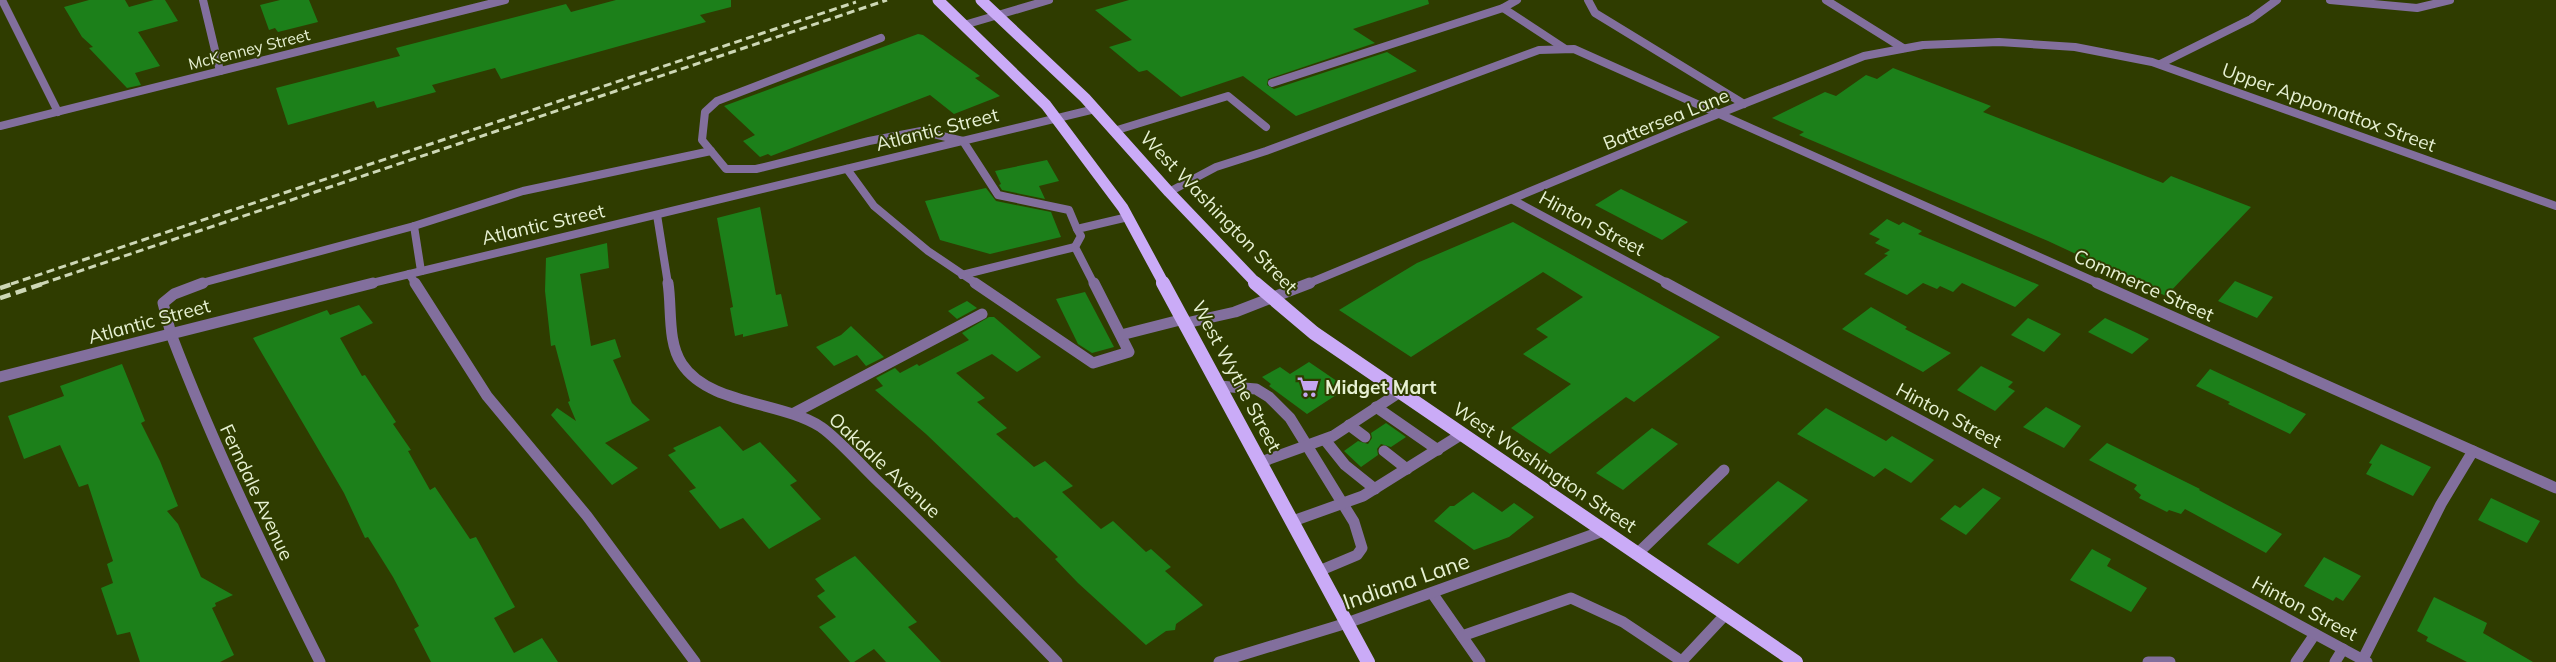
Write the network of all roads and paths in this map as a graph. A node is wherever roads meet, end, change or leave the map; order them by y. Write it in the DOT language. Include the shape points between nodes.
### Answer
graph roads {
  1 [pos="2,0"];
  2 [pos="203,0"];
  3 [pos="505,0"];
  4 [pos="938,0"];
  5 [pos="982,0"];
  6 [pos="1049,0"];
  7 [pos="1517,0"];
  8 [pos="1588,0"];
  9 [pos="1826,0"];
  10 [pos="2277,0"];
  11 [pos="2330,0"];
  12 [pos="2450,0"];
  13 [pos="1503,8"];
  14 [pos="999,15"];
  15 [pos="964,25"];
  16 [pos="881,38"];
  17 [pos="1564,48"];
  18 [pos="1903,48"];
  19 [pos="2088,49"];
  20 [pos="2160,64"];
  21 [pos="220,72"];
  22 [pos="1272,83"];
  23 [pos="1744,104"];
  24 [pos="1095,109"];
  25 [pos="58,112"];
  26 [pos="1717,115"];
  27 [pos="1057,118"];
  28 [pos="0,126"];
  29 [pos="1266,127"];
  30 [pos="1114,130"];
  31 [pos="963,141"];
  32 [pos="711,151"];
  33 [pos="847,169"];
  34 [pos="1169,192"];
  35 [pos="1513,200"];
  36 [pos="2556,206"];
  37 [pos="657,215"];
  38 [pos="1128,216"];
  39 [pos="414,226"];
  40 [pos="1077,229"];
  41 [pos="1075,247"];
  42 [pos="421,271"];
  43 [pos="409,274"];
  44 [pos="962,275"];
  45 [pos="1272,299"];
  46 [pos="982,314"];
  47 [pos="1185,321"];
  48 [pos="171,334"];
  49 [pos="1121,335"];
  50 [pos="0,377"];
  51 [pos="1220,386"];
  52 [pos="1400,392"];
  53 [pos="1376,407"];
  54 [pos="794,413"];
  55 [pos="1349,425"];
  56 [pos="1462,434"];
  57 [pos="1365,437"];
  58 [pos="1324,440"];
  59 [pos="1306,446"];
  60 [pos="1438,450"];
  61 [pos="1384,451"];
  62 [pos="2473,451"];
  63 [pos="1261,462"];
  64 [pos="1407,469"];
  65 [pos="1724,470"];
  66 [pos="2556,488"];
  67 [pos="1375,489"];
  68 [pos="1341,504"];
  69 [pos="1293,521"];
  70 [pos="1603,531"];
  71 [pos="1637,554"];
  72 [pos="1319,571"];
  73 [pos="1432,593"];
  74 [pos="1726,614"];
  75 [pos="1347,623"];
  76 [pos="2315,634"];
  77 [pos="1462,636"];
  78 [pos="2343,649"];
  79 [pos="2365,661"];
  80 [pos="320,662"];
  81 [pos="695,662"];
  82 [pos="1057,662"];
  83 [pos="1219,662"];
  84 [pos="1368,662"];
  85 [pos="1480,662"];
  86 [pos="1682,662"];
  87 [pos="1796,662"];
  88 [pos="2148,662"];
  89 [pos="2170,662"];
  90 [pos="2296,662"];
  91 [pos="2335,662"];
  1 -- 25 [label="street"];
  2 -- 21 [label="street"];
  3 -- 21 [label="street, McKenney Street"];
  4 -- 15 [label="main road"];
  5 -- 14 [label="main road, West Washington Street"];
  6 -- 14 [label="street"];
  7 -- 13 [label="street"];
  8 -- 23 [label="street" via="1595,12"];
  9 -- 18 [label="street"];
  10 -- 20 [label="street" via="2251,20"];
  11 -- 12 [label="street" via="2418,8"];
  13 -- 17 [label="street"];
  13 -- 22 [label="street"];
  14 -- 15 [label="street"];
  14 -- 24 [label="main road, West Washington Street"];
  15 -- 27 [label="main road"];
  16 -- 32 [label="street" via="717,101 705,112 702,140"];
  17 -- 26 [label="street, Commerce Street" via="1584,52"];
  17 -- 34 [label="street" via="1539,50 1275,148 1223,163"];
  18 -- 19 [label="street, Battersea Lane" via="1999,42"];
  18 -- 23 [label="street, Battersea Lane" via="1864,56"];
  19 -- 20 [label="street, Upper Appomattox Street"];
  20 -- 36 [label="street, Upper Appomattox Street"];
  21 -- 25 [label="street, McKenney Street"];
  23 -- 26 [label="street, Battersea Lane"];
  24 -- 27 [label="street, Atlantic Street"];
  24 -- 30 [label="main road, West Washington Street"];
  25 -- 28 [label="street, McKenney Street"];
  26 -- 35 [label="street, Battersea Lane"];
  26 -- 62 [label="street, Commerce Street"];
  27 -- 31 [label="street, Atlantic Street"];
  27 -- 38 [label="main road, West Wythe Street"];
  29 -- 30 [label="street" via="1228,96"];
  30 -- 34 [label="main road, West Washington Street"];
  31 -- 32 [label="street" via="921,131 756,169 726,168"];
  31 -- 33 [label="street, Atlantic Street"];
  31 -- 40 [label="street" via="998,195 1069,210"];
  32 -- 39 [label="street" via="514,192"];
  33 -- 37 [label="street, Atlantic Street"];
  33 -- 44 [label="street" via="874,206 928,252"];
  34 -- 45 [label="main road, West Washington Street"];
  35 -- 45 [label="street, Battersea Lane"];
  35 -- 76 [label="street, Hinton Street"];
  37 -- 42 [label="street, Atlantic Street"];
  37 -- 54 [label="street, Oakdale Avenue" via="674,346 682,364 696,379 718,391"];
  38 -- 40 [label="street"];
  38 -- 47 [label="main road, West Wythe Street"];
  39 -- 42 [label="street"];
  39 -- 48 [label="street, Ferndale Avenue" via="199,284 174,294 163,303"];
  40 -- 41 [label="street" via="1081,236"];
  41 -- 44 [label="street"];
  41 -- 49 [label="street"];
  42 -- 43 [label="street, Atlantic Street"];
  43 -- 48 [label="street, Atlantic Street"];
  43 -- 81 [label="street" via="487,396 586,516"];
  44 -- 49 [label="street" via="1093,364 1129,352"];
  45 -- 47 [label="street, Battersea Lane" via="1235,312"];
  45 -- 52 [label="main road, West Washington Street" via="1314,333"];
  46 -- 54 [label="street"];
  47 -- 49 [label="street, Battersea Lane"];
  47 -- 51 [label="main road, West Wythe Street"];
  48 -- 50 [label="street, Atlantic Street"];
  48 -- 80 [label="street, Ferndale Avenue" via="203,418"];
  51 -- 59 [label="street" via="1256,389 1269,397 1290,418"];
  51 -- 63 [label="main road, West Wythe Street"];
  52 -- 53 [label="street"];
  52 -- 56 [label="main road, West Washington Street"];
  53 -- 55 [label="street"];
  53 -- 60 [label="street"];
  54 -- 82 [label="street, Oakdale Avenue" via="822,428 928,530"];
  55 -- 57 [label="street"];
  55 -- 58 [label="street"];
  56 -- 60 [label="street"];
  56 -- 70 [label="main road, West Washington Street"];
  58 -- 59 [label="street"];
  58 -- 67 [label="street" via="1345,465"];
  59 -- 63 [label="street"];
  59 -- 68 [label="street"];
  60 -- 64 [label="street"];
  61 -- 64 [label="street"];
  62 -- 66 [label="street, Commerce Street"];
  62 -- 79 [label="street" via="2441,504"];
  63 -- 69 [label="main road, West Wythe Street"];
  64 -- 67 [label="street"];
  65 -- 71 [label="street"];
  67 -- 68 [label="street"];
  68 -- 69 [label="street"];
  68 -- 72 [label="street" via="1354,522 1362,548 1358,555"];
  69 -- 72 [label="main road, West Wythe Street"];
  70 -- 71 [label="main road, West Washington Street"];
  70 -- 73 [label="street, Indiana Lane"];
  71 -- 74 [label="main road, West Washington Street"];
  72 -- 75 [label="main road, West Wythe Street"];
  73 -- 75 [label="street, Indiana Lane"];
  73 -- 77 [label="street"];
  74 -- 86 [label="street"];
  74 -- 87 [label="main road, West Washington Street"];
  75 -- 83 [label="street, Indiana Lane"];
  75 -- 84 [label="main road, West Wythe Street"];
  76 -- 78 [label="street, Hinton Street"];
  76 -- 90 [label="street"];
  77 -- 85 [label="street"];
  77 -- 86 [label="street" via="1571,598 1624,622"];
  78 -- 79 [label="street, Hinton Street"];
  78 -- 91 [label="street"];
  88 -- 89 [label="street"];
}
